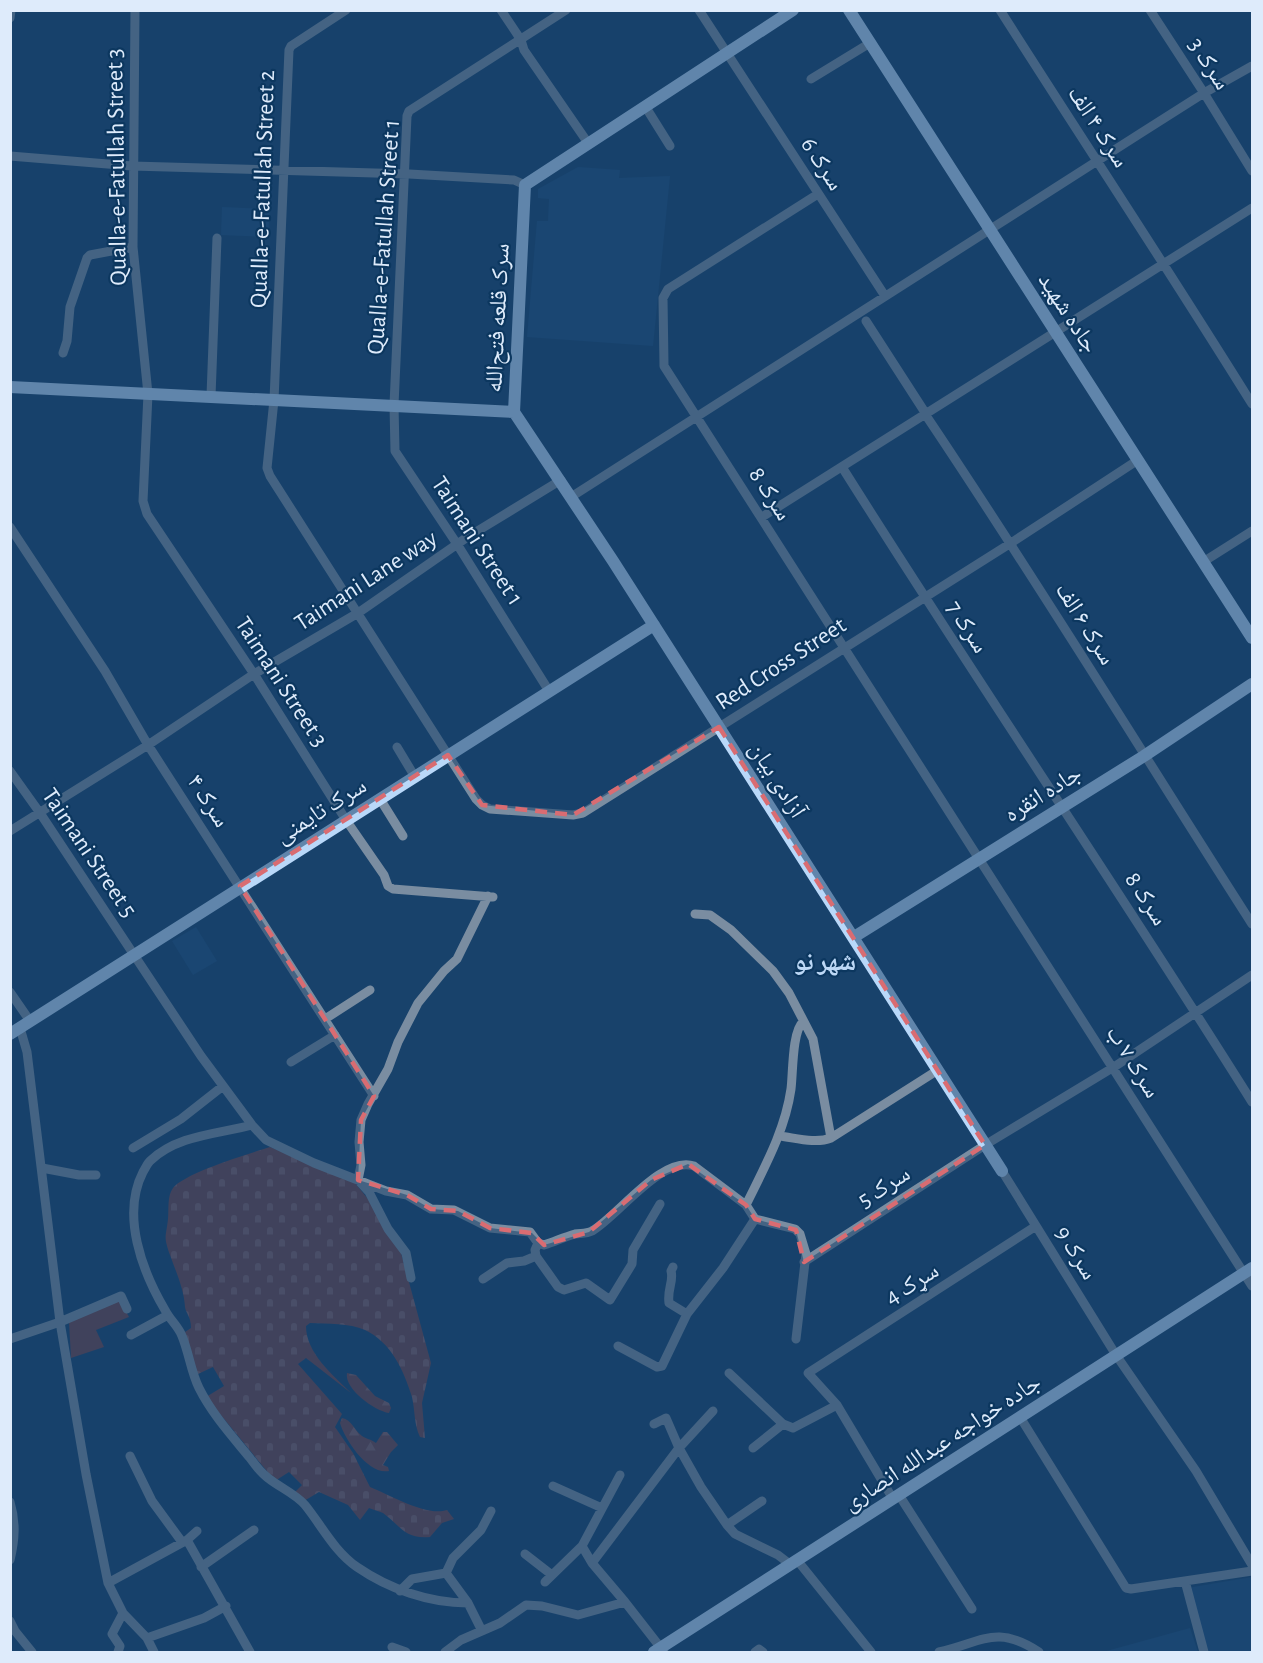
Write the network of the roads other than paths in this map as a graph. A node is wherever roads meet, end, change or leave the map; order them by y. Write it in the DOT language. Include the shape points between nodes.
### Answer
graph roads {
  1 [pos="11,10"];
  2 [pos="135,10"];
  3 [pos="346,10"];
  4 [pos="501,10"];
  5 [pos="567,10"];
  6 [pos="699,10"];
  7 [pos="793,10"];
  8 [pos="849,10"];
  9 [pos="1000,10"];
  10 [pos="1150,10"];
  11 [pos="10,18"];
  12 [pos="521,40"];
  13 [pos="870,44"];
  14 [pos="726,53"];
  15 [pos="1252,66"];
  16 [pos="811,79"];
  17 [pos="1204,93"];
  18 [pos="645,106"];
  19 [pos="588,143"];
  20 [pos="670,146"];
  21 [pos="10,156"];
  22 [pos="1095,161"];
  23 [pos="132,166"];
  24 [pos="285,171"];
  25 [pos="1252,171"];
  26 [pos="403,174"];
  27 [pos="525,185"];
  28 [pos="818,194"];
  29 [pos="1252,208"];
  30 [pos="989,229"];
  31 [pos="217,238"];
  32 [pos="133,247"];
  33 [pos="1165,264"];
  34 [pos="885,296"];
  35 [pos="866,321"];
  36 [pos="1056,332"];
  37 [pos="63,353"];
  38 [pos="10,387"];
  39 [pos="148,394"];
  40 [pos="211,396"];
  41 [pos="274,400"];
  42 [pos="1252,404"];
  43 [pos="393,405"];
  44 [pos="514,412"];
  45 [pos="925,414"];
  46 [pos="696,417"];
  47 [pos="1138,460"];
  48 [pos="842,466"];
  49 [pos="561,480"];
  50 [pos="572,497"];
  51 [pos="762,517"];
  52 [pos="10,527"];
  53 [pos="1252,531"];
  54 [pos="1011,543"];
  55 [pos="458,544"];
  56 [pos="1203,562"];
  57 [pos="924,596"];
  58 [pos="358,613"];
  59 [pos="654,624"];
  60 [pos="1252,638"];
  61 [pos="844,647"];
  62 [pos="254,674"];
  63 [pos="1252,684"];
  64 [pos="549,691"];
  65 [pos="719,727"];
  66 [pos="148,745"];
  67 [pos="397,747"];
  68 [pos="448,755"];
  69 [pos="1144,756"];
  70 [pos="10,771"];
  71 [pos="415,777"];
  72 [pos="380,799"];
  73 [pos="1062,806"];
  74 [pos="40,813"];
  75 [pos="346,820"];
  76 [pos="10,831"];
  77 [pos="403,836"];
  78 [pos="979,859"];
  79 [pos="240,886"];
  80 [pos="695,914"];
  81 [pos="1252,924"];
  82 [pos="854,937"];
  83 [pos="134,956"];
  84 [pos="1252,975"];
  85 [pos="370,990"];
  86 [pos="10,992"];
  87 [pos="1197,1014"];
  88 [pos="325,1019"];
  89 [pos="804,1022"];
  90 [pos="20,1028"];
  91 [pos="335,1035"];
  92 [pos="291,1062"];
  93 [pos="1114,1067"];
  94 [pos="938,1070"];
  95 [pos="224,1086"];
  96 [pos="374,1096"];
  97 [pos="1252,1102"];
  98 [pos="252,1125"];
  99 [pos="780,1136"];
  100 [pos="831,1138"];
  101 [pos="985,1145"];
  102 [pos="133,1148"];
  103 [pos="42,1168"];
  104 [pos="1002,1171"];
  105 [pos="96,1175"];
  106 [pos="358,1180"];
  107 [pos="660,1204"];
  108 [pos="746,1205"];
  109 [pos="755,1219"];
  110 [pos="1036,1227"];
  111 [pos="538,1243"];
  112 [pos="536,1256"];
  113 [pos="804,1262"];
  114 [pos="673,1267"];
  115 [pos="1248,1271"];
  116 [pos="411,1278"];
  117 [pos="483,1279"];
  118 [pos="1252,1286"];
  119 [pos="127,1309"];
  120 [pos="687,1314"];
  121 [pos="168,1315"];
  122 [pos="60,1322"];
  123 [pos="131,1335"];
  124 [pos="10,1339"];
  125 [pos="796,1339"];
  126 [pos="618,1346"];
  127 [pos="1116,1356"];
  128 [pos="729,1373"];
  129 [pos="837,1405"];
  130 [pos="713,1411"];
  131 [pos="1020,1417"];
  132 [pos="654,1424"];
  133 [pos="783,1424"];
  134 [pos="679,1448"];
  135 [pos="753,1448"];
  136 [pos="130,1456"];
  137 [pos="620,1475"];
  138 [pos="553,1486"];
  139 [pos="896,1497"];
  140 [pos="762,1501"];
  141 [pos="10,1502"];
  142 [pos="602,1508"];
  143 [pos="491,1511"];
  144 [pos="727,1525"];
  145 [pos="254,1530"];
  146 [pos="197,1531"];
  147 [pos="184,1541"];
  148 [pos="582,1546"];
  149 [pos="525,1554"];
  150 [pos="10,1560"];
  151 [pos="592,1563"];
  152 [pos="794,1563"];
  153 [pos="1252,1565"];
  154 [pos="201,1567"];
  155 [pos="1252,1571"];
  156 [pos="446,1574"];
  157 [pos="1185,1581"];
  158 [pos="108,1583"];
  159 [pos="400,1591"];
  160 [pos="625,1602"];
  161 [pos="468,1603"];
  162 [pos="226,1606"];
  163 [pos="972,1609"];
  164 [pos="123,1613"];
  165 [pos="10,1621"];
  166 [pos="482,1631"];
  167 [pos="147,1638"];
  168 [pos="392,1647"];
  169 [pos="659,1651"];
  170 [pos="32,1653"];
  171 [pos="118,1653"];
  172 [pos="154,1653"];
  173 [pos="250,1653"];
  174 [pos="406,1653"];
  175 [pos="445,1653"];
  176 [pos="755,1653"];
  177 [pos="763,1653"];
  178 [pos="871,1653"];
  179 [pos="939,1653"];
  180 [pos="1039,1653"];
  181 [pos="1204,1653"];
  1 -- 11 [label="street"];
  2 -- 23 [label="street, Qualla-e-Fatullah Street 3"];
  3 -- 24 [label="street, Qualla-e-Fatullah Street 2" via="289,50"];
  4 -- 12 [label="street"];
  5 -- 12 [label="street, Qualla-e-Fatullah Street 1"];
  6 -- 14 [label="street, سرک 6"];
  7 -- 14 [label="main road"];
  8 -- 13 [label="main road, جاده شهید"];
  9 -- 22 [label="street, سرک ۴ الف"];
  10 -- 17 [label="street, سرک 3"];
  12 -- 19 [label="street" via="524,51"];
  12 -- 26 [label="street, Qualla-e-Fatullah Street 1" via="409,111"];
  13 -- 16 [label="street"];
  13 -- 30 [label="main road, جاده شهید"];
  14 -- 18 [label="main road"];
  14 -- 28 [label="street, سرک 6"];
  15 -- 17 [label="street"];
  17 -- 22 [label="street"];
  17 -- 25 [label="street, سرک 3"];
  18 -- 19 [label="main road"];
  18 -- 20 [label="street"];
  19 -- 27 [label="main road"];
  21 -- 23 [label="street"];
  22 -- 30 [label="street"];
  22 -- 33 [label="street, سرک ۴ الف"];
  23 -- 24 [label="street"];
  23 -- 32 [label="street, Qualla-e-Fatullah Street 3"];
  24 -- 26 [label="street"];
  24 -- 41 [label="street, Qualla-e-Fatullah Street 2"];
  26 -- 27 [label="street" via="514,180"];
  26 -- 43 [label="street, Qualla-e-Fatullah Street 1"];
  27 -- 44 [label="main road, سرک قلعه فتح‌الله"];
  28 -- 34 [label="street, سرک 6"];
  28 -- 46 [label="street, سرک 8" via="665,293 664,366"];
  29 -- 33 [label="street"];
  30 -- 34 [label="street"];
  30 -- 36 [label="main road, جاده شهید"];
  31 -- 40 [label="street"];
  32 -- 37 [label="street" via="87,258 70,307"];
  32 -- 39 [label="street, Qualla-e-Fatullah Street 3"];
  33 -- 36 [label="street"];
  33 -- 42 [label="street, سرک ۴ الف"];
  34 -- 46 [label="street"];
  35 -- 45 [label="street"];
  36 -- 45 [label="street"];
  36 -- 47 [label="main road, جاده شهید"];
  38 -- 39 [label="main road, سرک قلعه فتح‌الله"];
  39 -- 40 [label="main road, سرک قلعه فتح‌الله"];
  39 -- 62 [label="street, Taimani Street 3" via="144,501 147,514"];
  40 -- 41 [label="main road, سرک قلعه فتح‌الله"];
  41 -- 43 [label="main road, سرک قلعه فتح‌الله"];
  41 -- 58 [label="street, Qualla-e-Fatullah Street 2" via="267,468 270,476"];
  43 -- 44 [label="main road, سرک قلعه فتح‌الله"];
  43 -- 55 [label="street, Taimani Street 1" via="395,451"];
  44 -- 49 [label="main road, آزادی بیان"];
  45 -- 48 [label="street"];
  45 -- 54 [label="street, سرک ۶ الف"];
  46 -- 50 [label="street"];
  46 -- 51 [label="street, سرک 8"];
  47 -- 54 [label="street, Red Cross Street"];
  47 -- 56 [label="main road, جاده شهید"];
  48 -- 51 [label="street"];
  48 -- 57 [label="street, سرک 7"];
  49 -- 50 [label="main road, آزادی بیان"];
  49 -- 55 [label="street, Taimani Lane way"];
  50 -- 59 [label="main road, آزادی بیان"];
  51 -- 61 [label="street, سرک 8"];
  52 -- 66 [label="street, سرک ۴" via="105,671"];
  53 -- 56 [label="street"];
  54 -- 57 [label="street, Red Cross Street"];
  54 -- 69 [label="street, سرک ۶ الف"];
  55 -- 58 [label="street, Taimani Lane way"];
  55 -- 64 [label="street, Taimani Street 1"];
  56 -- 60 [label="main road, جاده شهید"];
  57 -- 61 [label="street, Red Cross Street"];
  57 -- 73 [label="street, سرک 7"];
  58 -- 62 [label="street, Taimani Lane way"];
  58 -- 68 [label="street, Red Cross Street"];
  59 -- 64 [label="main road, سرک تایمنی"];
  59 -- 65 [label="main road, آزادی بیان"];
  61 -- 65 [label="street, Red Cross Street"];
  61 -- 78 [label="street, سرک 8"];
  62 -- 66 [label="street, Taimani Lane way"];
  62 -- 75 [label="street, Taimani Street 3"];
  63 -- 69 [label="main road, جاده انقره"];
  64 -- 68 [label="main road, سرک تایمنی"];
  65 -- 68 [label="street, Red Cross Street" via="583,813 573,815 490,809 476,799"];
  65 -- 82 [label="main road, آزادی بیان"];
  66 -- 74 [label="street, Taimani Lane way"];
  66 -- 79 [label="street, سرک ۴"];
  67 -- 71 [label="street"];
  68 -- 71 [label="main road, سرک تایمنی"];
  69 -- 73 [label="main road, جاده انقره"];
  69 -- 81 [label="street, سرک ۶ الف"];
  70 -- 74 [label="street, Taimani Street 5"];
  71 -- 72 [label="main road, سرک تایمنی"];
  72 -- 75 [label="main road, سرک تایمنی"];
  72 -- 77 [label="street"];
  73 -- 78 [label="main road, جاده انقره"];
  73 -- 87 [label="street, سرک 8"];
  74 -- 76 [label="street, Taimani Lane way"];
  74 -- 83 [label="street, Taimani Street 5"];
  75 -- 79 [label="main road, سرک تایمنی"];
  75 -- 96 [label="street, Taimani Street 3" via="390,888 490,897 457,958 418,1003"];
  78 -- 82 [label="main road, جاده انقره"];
  78 -- 93 [label="street, سرک ۷ ب"];
  79 -- 83 [label="main road, سرک تایمنی"];
  79 -- 88 [label="street, سرک ۴"];
  80 -- 89 [label="street" via="710,915 731,930 773,971"];
  82 -- 94 [label="main road, آزادی بیان"];
  83 -- 90 [label="main road, سرک تایمنی"];
  83 -- 95 [label="street, Taimani Street 5"];
  84 -- 87 [label="street, سرک 5"];
  85 -- 88 [label="street"];
  86 -- 90 [label="street"];
  87 -- 93 [label="street, سرک 5"];
  87 -- 97 [label="street, سرک 8"];
  88 -- 91 [label="street, سرک ۴"];
  89 -- 99 [label="street" via="797,1031"];
  89 -- 100 [label="street" via="813,1039"];
  90 -- 103 [label="street" via="27,1052"];
  91 -- 92 [label="street"];
  91 -- 96 [label="street, سرک ۴"];
  93 -- 101 [label="street, سرک 5"];
  93 -- 115 [label="street, سرک ۷ ب"];
  94 -- 100 [label="street"];
  94 -- 101 [label="main road, آزادی بیان"];
  95 -- 98 [label="street, Taimani Street 5"];
  95 -- 102 [label="street" via="181,1119"];
  96 -- 106 [label="street" via="361,1120"];
  98 -- 106 [label="street, Taimani Street 5" via="270,1143"];
  98 -- 121 [label="street" via="174,1145 149,1162 136,1185 133,1213 138,1249"];
  99 -- 100 [label="street"];
  99 -- 108 [label="street"];
  101 -- 104 [label="main road, آزادی بیان"];
  101 -- 113 [label="street, سرک 5"];
  103 -- 105 [label="street"];
  103 -- 122 [label="street"];
  104 -- 110 [label="street, سرک 9"];
  106 -- 111 [label="street, Taimani Street 5" via="407,1196 431,1209 458,1211 480,1225 530,1232"];
  106 -- 116 [label="street" via="406,1253"];
  107 -- 112 [label="street" via="610,1300 586,1283 564,1290 558,1287"];
  108 -- 109 [label="street"];
  108 -- 111 [label="street" via="688,1164 651,1180 590,1232 544,1245"];
  109 -- 113 [label="street" via="797,1232 805,1250"];
  109 -- 120 [label="street"];
  110 -- 127 [label="street, سرک 9"];
  110 -- 129 [label="street, سړک 4" via="808,1373"];
  111 -- 112 [label="street"];
  112 -- 117 [label="street" via="507,1263"];
  113 -- 125 [label="street"];
  114 -- 120 [label="street" via="669,1302"];
  115 -- 118 [label="street, سرک ۷ ب"];
  115 -- 127 [label="main road, جاده خواجه عبدالله انصاری"];
  119 -- 122 [label="street" via="121,1296"];
  120 -- 126 [label="street" via="660,1368"];
  121 -- 123 [label="street"];
  121 -- 159 [label="street" via="183,1337 198,1387 251,1460 266,1477 303,1502 341,1554"];
  122 -- 124 [label="street"];
  122 -- 158 [label="street"];
  127 -- 131 [label="main road, جاده خواجه عبدالله انصاری"];
  127 -- 153 [label="street, سرک 9" via="1196,1471"];
  128 -- 133 [label="street"];
  129 -- 133 [label="street" via="793,1428"];
  129 -- 139 [label="street"];
  130 -- 134 [label="street"];
  131 -- 139 [label="main road, جاده خواجه عبدالله انصاری"];
  131 -- 157 [label="street" via="1126,1588"];
  132 -- 134 [label="street" via="666,1418"];
  133 -- 135 [label="street"];
  134 -- 144 [label="street"];
  134 -- 151 [label="street"];
  136 -- 147 [label="street" via="152,1502"];
  137 -- 142 [label="street"];
  138 -- 142 [label="street"];
  139 -- 152 [label="main road, جاده خواجه عبدالله انصاری"];
  139 -- 163 [label="street"];
  140 -- 144 [label="street"];
  141 -- 150 [label="street" via="15,1539"];
  142 -- 148 [label="street"];
  143 -- 156 [label="street" via="481,1530 453,1558"];
  144 -- 152 [label="street" via="735,1534"];
  145 -- 154 [label="street"];
  146 -- 147 [label="street"];
  147 -- 154 [label="street"];
  147 -- 158 [label="street"];
  148 -- 149 [label="street" via="549,1578"];
  148 -- 151 [label="street"];
  151 -- 160 [label="street"];
  152 -- 169 [label="main road, جاده خواجه عبدالله انصاری"];
  152 -- 178 [label="street"];
  154 -- 162 [label="street"];
  155 -- 157 [label="street"];
  156 -- 159 [label="street" via="412,1579"];
  156 -- 161 [label="street"];
  157 -- 181 [label="street"];
  158 -- 164 [label="street"];
  159 -- 161 [label="street"];
  160 -- 166 [label="street" via="578,1614 526,1605"];
  160 -- 169 [label="street"];
  161 -- 166 [label="street"];
  162 -- 167 [label="street"];
  162 -- 173 [label="street"];
  164 -- 167 [label="street"];
  164 -- 171 [label="street" via="112,1634 120,1646"];
  165 -- 170 [label="street"];
  166 -- 175 [label="street"];
  167 -- 172 [label="street"];
  168 -- 174 [label="street"];
  176 -- 177 [label="street" via="759,1649"];
  179 -- 180 [label="street" via="1002,1636 1022,1641"];
}
